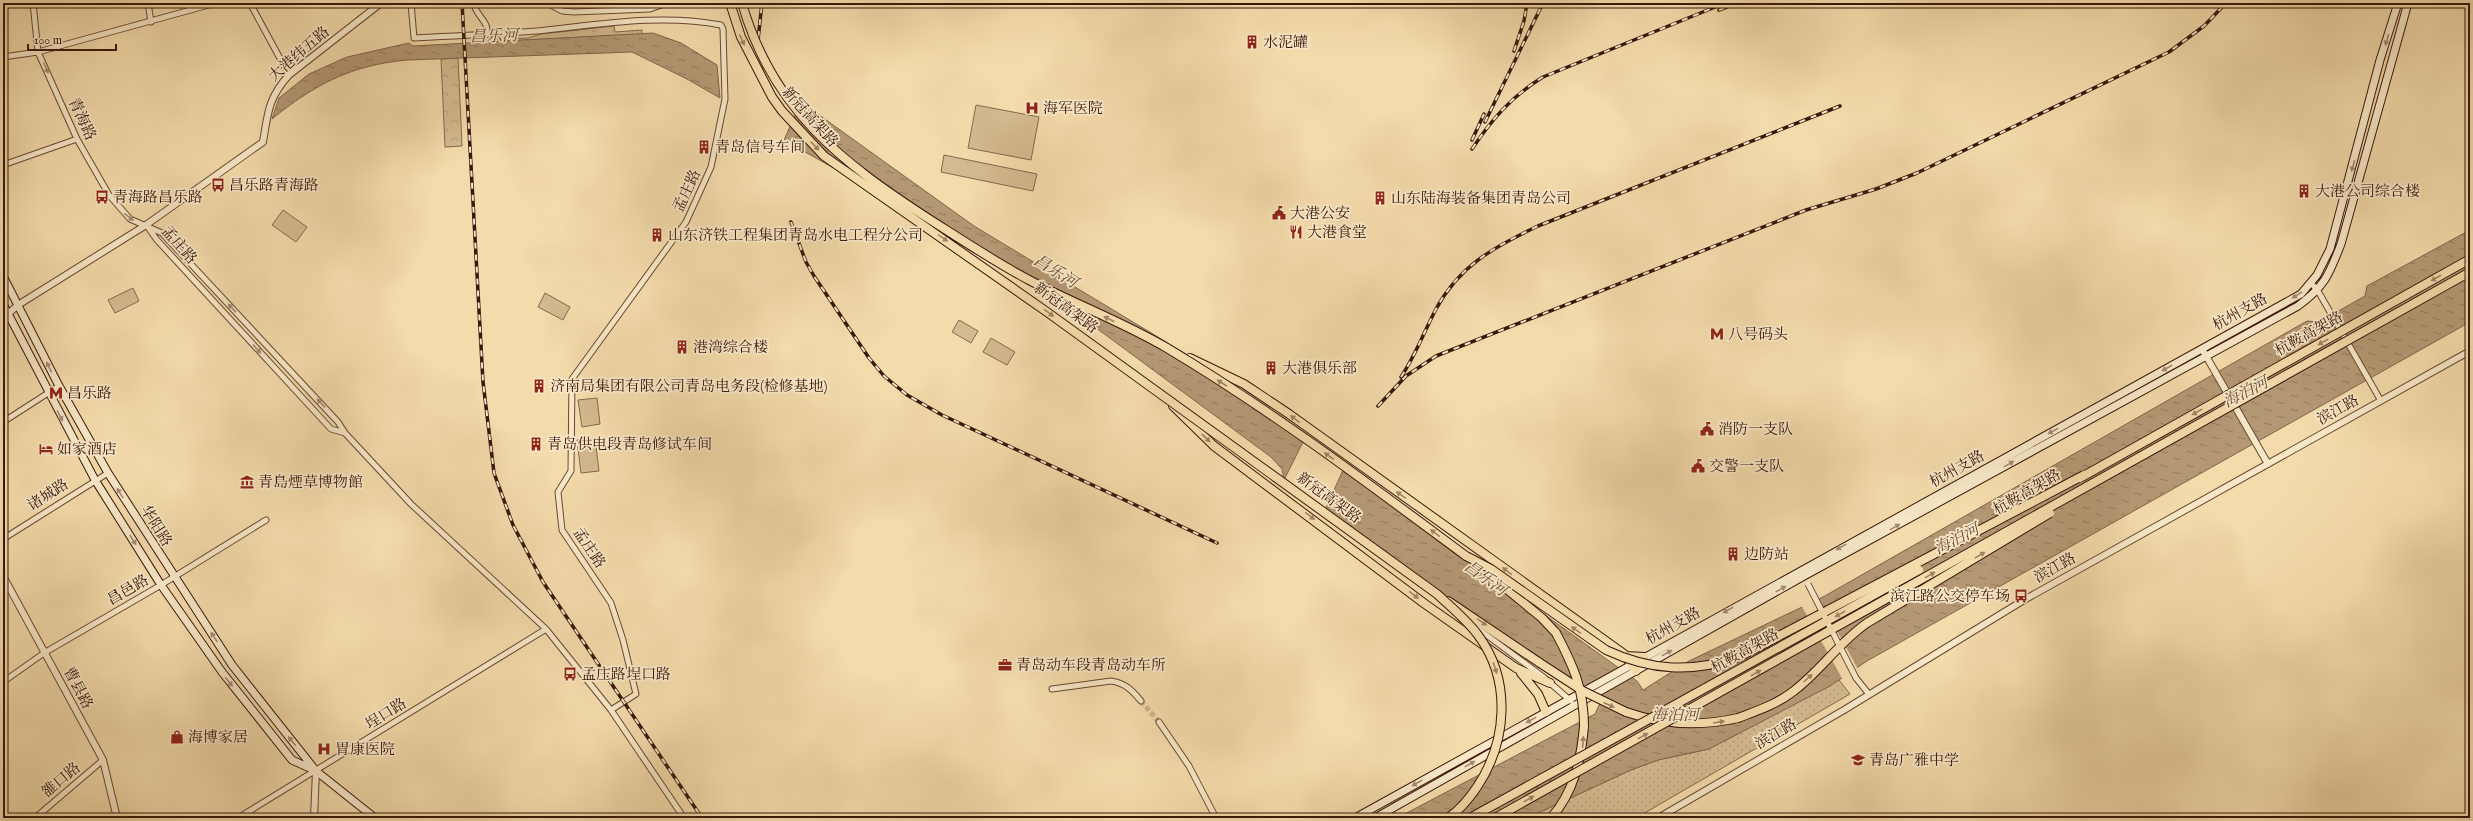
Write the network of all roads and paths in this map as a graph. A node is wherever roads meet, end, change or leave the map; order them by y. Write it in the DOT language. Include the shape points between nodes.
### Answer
graph roads {
  1 [pos="33,3"];
  2 [pos="148,3"];
  3 [pos="216,3"];
  4 [pos="250,3"];
  5 [pos="381,3"];
  6 [pos="411,3"];
  7 [pos="474,3"];
  8 [pos="547,3"];
  9 [pos="667,3"];
  10 [pos="730,3"];
  11 [pos="742,3"];
  12 [pos="2398,3"];
  13 [pos="2408,3"];
  14 [pos="151,22"];
  15 [pos="487,34"];
  16 [pos="38,52"];
  17 [pos="3,57"];
  18 [pos="289,75"];
  19 [pos="77,139"];
  20 [pos="3,165"];
  21 [pos="146,225"];
  22 [pos="2470,259"];
  23 [pos="2470,272"];
  24 [pos="3,276"];
  25 [pos="2311,283"];
  26 [pos="2318,291"];
  27 [pos="18,305"];
  28 [pos="3,306"];
  29 [pos="6,316"];
  30 [pos="1165,347"];
  31 [pos="2202,349"];
  32 [pos="2470,351"];
  33 [pos="2206,357"];
  34 [pos="59,386"];
  35 [pos="1158,392"];
  36 [pos="48,393"];
  37 [pos="2240,400"];
  38 [pos="2381,401"];
  39 [pos="3,422"];
  40 [pos="345,433"];
  41 [pos="2268,464"];
  42 [pos="108,473"];
  43 [pos="2084,476"];
  44 [pos="95,480"];
  45 [pos="1325,517"];
  46 [pos="266,520"];
  47 [pos="3,539"];
  48 [pos="1466,556"];
  49 [pos="3,576"];
  50 [pos="1804,576"];
  51 [pos="174,577"];
  52 [pos="161,585"];
  53 [pos="1437,594"];
  54 [pos="546,629"];
  55 [pos="44,653"];
  56 [pos="1624,654"];
  57 [pos="1644,657"];
  58 [pos="1516,668"];
  59 [pos="1632,668"];
  60 [pos="3,682"];
  61 [pos="1550,684"];
  62 [pos="1052,689"];
  63 [pos="1868,694"];
  64 [pos="1570,698"];
  65 [pos="1140,701"];
  66 [pos="1573,706"];
  67 [pos="611,710"];
  68 [pos="1546,712"];
  69 [pos="1159,722"];
  70 [pos="102,760"];
  71 [pos="316,771"];
  72 [pos="35,818"];
  73 [pos="117,818"];
  74 [pos="238,818"];
  75 [pos="314,818"];
  76 [pos="375,818"];
  77 [pos="684,818"];
  78 [pos="1216,818"];
  79 [pos="1355,818"];
  80 [pos="1375,818"];
  81 [pos="1448,818"];
  82 [pos="1470,818"];
  83 [pos="1495,818"];
  84 [pos="1551,818"];
  85 [pos="1658,818"];
  1 -- 16 [label="street, 青海路"];
  2 -- 14 [label="street"];
  3 -- 14 [label="street"];
  4 -- 18 [label="street"];
  5 -- 18 [label="street, 大港纬五路"];
  6 -- 15 [label="street, 孟庄路" via="414,38"];
  7 -- 15 [label="street" via="475,10 486,22"];
  8 -- 9 [label="street" via="562,11 574,12 650,9"];
  10 -- 35 [label="highway, 新冠高架路, one-way, bridge" via="741,37 772,97 824,156"];
  30 -- 11 [label="highway, 新冠高架路, one-way, bridge" via="1028,280 961,240 863,174 822,140 793,106 770,73 751,35"];
  12 -- 25 [label="main road, 杭州支路, one-way" via="2380,60 2330,249"];
  13 -- 26 [label="main road, 杭州支路" via="2341,244 2332,268"];
  14 -- 16 [label="street"];
  15 -- 67 [label="street, 孟庄路" via="653,20 709,23 721,25 723,29 725,99 711,167 686,222 572,379 571,471 558,492 562,530 611,603 623,640 636,694"];
  16 -- 17 [label="street"];
  16 -- 19 [label="street, 青海路, one-way"];
  18 -- 21 [label="street, 大港纬五路" via="271,98 263,142"];
  19 -- 20 [label="street"];
  19 -- 21 [label="street, 青海路, one-way" via="109,195 130,219"];
  21 -- 27 [label="street"];
  40 -- 21 [label="street, 孟庄路, one-way" via="338,422 162,233"];
  21 -- 40 [label="street, 孟庄路, one-way" via="331,429"];
  22 -- 43 [label="highway, 杭鞍高架路, one-way, bridge"];
  23 -- 37 [label="highway, 杭鞍高架路, bridge"];
  24 -- 27 [label="main road, 华阳路"];
  25 -- 26 [label="street"];
  25 -- 31 [label="main road, 杭州支路, one-way" via="2301,294"];
  26 -- 33 [label="main road, 杭州支路" via="2298,306"];
  26 -- 38 [label="street, bridge"];
  27 -- 28 [label="street"];
  27 -- 29 [label="street"];
  34 -- 27 [label="main road, 华阳路, one-way"];
  28 -- 29 [label="main road, 华阳路"];
  29 -- 36 [label="main road, 华阳路"];
  48 -- 30 [label="highway, 新冠高架路, one-way, bridge" via="1258,406"];
  56 -- 30 [label="highway, one-way, bridge" via="1244,384"];
  31 -- 33 [label="street"];
  31 -- 57 [label="main road, 杭州支路, one-way"];
  32 -- 38 [label="street, 滨江路"];
  33 -- 41 [label="street, bridge"];
  50 -- 33 [label="main road, 杭州支路, one-way"];
  34 -- 36 [label="street"];
  34 -- 42 [label="main road, 华阳路"];
  35 -- 53 [label="highway, 新冠高架路, bridge"];
  35 -- 58 [label="highway, one-way, bridge" via="1214,446 1425,604"];
  36 -- 39 [label="street"];
  36 -- 44 [label="main road, 华阳路, one-way"];
  53 -- 37 [label="highway, one-way, bridge" via="1583,691 1626,712 1646,719 1688,724 1738,718 1768,707 1791,693 1854,633 1871,621"];
  83 -- 37 [label="highway, 杭鞍高架路, one-way, bridge"];
  38 -- 41 [label="street, 滨江路"];
  40 -- 54 [label="street, 孟庄路" via="411,504"];
  41 -- 63 [label="street, 滨江路" via="2024,600"];
  42 -- 44 [label="street, 诸城路"];
  51 -- 42 [label="main road, 华阳路, one-way"];
  43 -- 48 [label="highway, one-way, bridge" via="1739,657 1717,665 1690,669 1656,667 1627,660 1606,650 1491,569"];
  43 -- 82 [label="highway, 杭鞍高架路, one-way, bridge" via="1691,698"];
  44 -- 47 [label="street, 诸城路"];
  44 -- 52 [label="main road, 华阳路, one-way"];
  45 -- 61 [label="street"];
  46 -- 51 [label="street, 昌邑路"];
  84 -- 48 [label="highway, one-way, bridge" via="1569,791 1582,750 1584,708 1577,675 1556,633 1542,618"];
  49 -- 55 [label="street, 曹县路"];
  59 -- 50 [label="main road, 杭州支路, one-way"];
  50 -- 63 [label="street, bridge" via="1856,678"];
  51 -- 52 [label="street, 昌邑路"];
  71 -- 51 [label="main road, 华阳路, one-way" via="232,664"];
  52 -- 55 [label="street, 昌邑路"];
  52 -- 71 [label="main road, 华阳路, one-way" via="222,672 292,760"];
  53 -- 81 [label="highway, one-way, bridge" via="1474,630 1486,647 1500,686 1502,705 1502,726 1490,767 1468,800"];
  54 -- 67 [label="street, 孟庄路"];
  54 -- 71 [label="street, 埕口路"];
  55 -- 60 [label="street, 昌邑路"];
  55 -- 70 [label="street, 曹县路"];
  56 -- 57 [label="highway" via="1636,658"];
  56 -- 59 [label="highway"];
  57 -- 59 [label="main road, 杭州支路"];
  58 -- 61 [label="highway"];
  58 -- 68 [label="highway" via="1538,694"];
  59 -- 64 [label="main road, 杭州支路"];
  59 -- 66 [label="main road, 杭州支路"];
  61 -- 64 [label="street"];
  62 -- 65 [label="street" via="1111,681 1121,682 1132,690"];
  63 -- 85 [label="street, 滨江路"];
  64 -- 66 [label="street"];
  64 -- 68 [label="main road, 杭州支路"];
  80 -- 66 [label="main road, 杭州支路, one-way"];
  67 -- 77 [label="street, 孟庄路"];
  68 -- 79 [label="main road, 杭州支路, one-way"];
  69 -- 78 [label="street" via="1189,766"];
  70 -- 72 [label="street, 雒口路"];
  70 -- 73 [label="street, 曹县路"];
  71 -- 74 [label="street, 埕口路"];
  71 -- 75 [label="street"];
  71 -- 76 [label="main road"];
}
